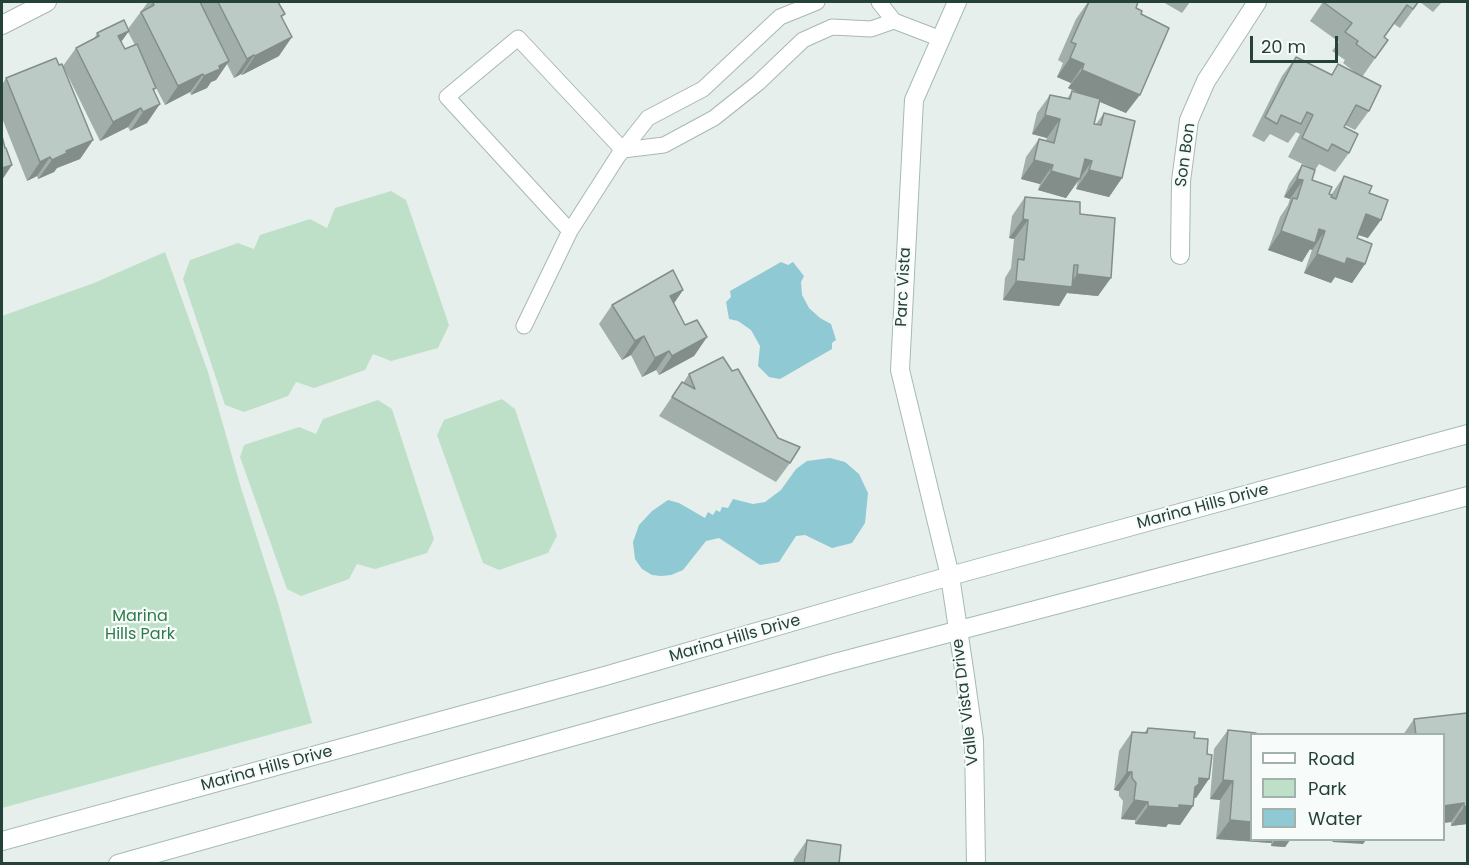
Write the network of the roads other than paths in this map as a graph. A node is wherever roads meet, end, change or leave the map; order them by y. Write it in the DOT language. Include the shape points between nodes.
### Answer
graph roads {
  1 [pos="47,2"];
  2 [pos="818,2"];
  3 [pos="879,2"];
  4 [pos="957,2"];
  5 [pos="1257,2"];
  6 [pos="894,21"];
  7 [pos="2,25"];
  8 [pos="941,39"];
  9 [pos="623,150"];
  10 [pos="570,231"];
  11 [pos="1180,255"];
  12 [pos="524,326"];
  13 [pos="1467,434"];
  14 [pos="1467,496"];
  15 [pos="950,576"];
  16 [pos="958,632"];
  17 [pos="2,841"];
  18 [pos="980,863"];
  19 [pos="118,864"];
  1 -- 7 [label="street"];
  2 -- 9 [label="lane" via="780,17 703,89 648,118"];
  3 -- 6 [label="lane"];
  4 -- 8 [label="street, Parc Vista"];
  5 -- 11 [label="street, Son Bon" via="1206,81 1189,120 1181,181"];
  6 -- 8 [label="lane"];
  6 -- 9 [label="lane" via="871,29 831,27 803,40 714,118 664,145"];
  8 -- 15 [label="street, Parc Vista" via="914,100 900,370"];
  9 -- 10 [label="lane"];
  9 -- 10 [label="lane" via="518,38 447,98"];
  10 -- 12 [label="lane"];
  13 -- 15 [label="street, Marina Hills Drive"];
  14 -- 16 [label="street"];
  15 -- 16 [label="street, Valle Vista Drive"];
  15 -- 17 [label="street, Marina Hills Drive" via="605,676"];
  16 -- 18 [label="street, Valle Vista Drive" via="974,740"];
  16 -- 19 [label="street"];
}
